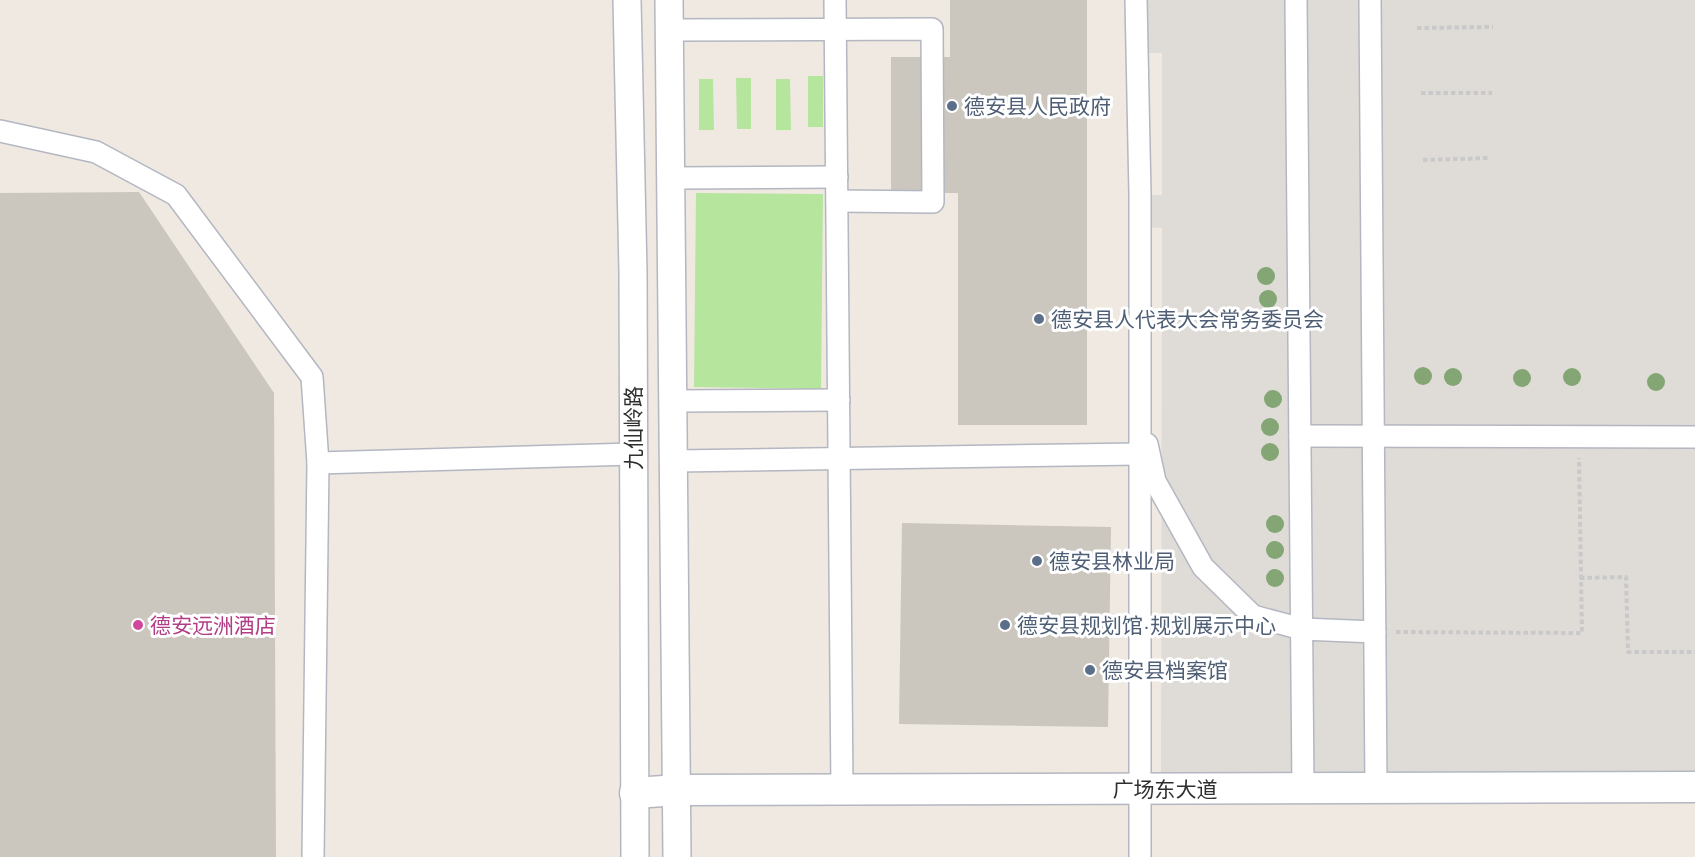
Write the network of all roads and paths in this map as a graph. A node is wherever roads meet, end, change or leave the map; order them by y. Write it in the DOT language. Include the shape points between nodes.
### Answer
graph roads {
  1 [pos="627,0"];
  2 [pos="669,0"];
  3 [pos="835,0"];
  4 [pos="1136,0"];
  5 [pos="1296,0"];
  6 [pos="1370,0"];
  7 [pos="1492,27"];
  8 [pos="1417,28"];
  9 [pos="836,29"];
  10 [pos="670,30"];
  11 [pos="1421,93"];
  12 [pos="1491,93"];
  13 [pos="0,131"];
  14 [pos="1490,158"];
  15 [pos="1423,160"];
  16 [pos="837,177"];
  17 [pos="672,178"];
  18 [pos="837,201"];
  19 [pos="839,400"];
  20 [pos="674,401"];
  21 [pos="1138,404"];
  22 [pos="1300,436"];
  23 [pos="1373,436"];
  24 [pos="1578,436"];
  25 [pos="1695,437"];
  26 [pos="633,454"];
  27 [pos="1138,454"];
  28 [pos="839,458"];
  29 [pos="675,461"];
  30 [pos="318,463"];
  31 [pos="1580,578"];
  32 [pos="1302,629"];
  33 [pos="1375,632"];
  34 [pos="1695,652"];
  35 [pos="1695,787"];
  36 [pos="1304,788"];
  37 [pos="1376,788"];
  38 [pos="1139,789"];
  39 [pos="678,790"];
  40 [pos="842,790"];
  41 [pos="635,793"];
  42 [pos="313,857"];
  43 [pos="635,857"];
  44 [pos="677,857"];
  45 [pos="1140,857"];
  1 -- 26 [label="street, 九仙岭路"];
  2 -- 10 [label="street, 九仙岭路"];
  3 -- 9 [label="street"];
  4 -- 21 [label="street" via="1140,195"];
  5 -- 22 [label="street"];
  6 -- 23 [label="street"];
  7 -- 8 [label="path"];
  9 -- 10 [label="street"];
  9 -- 16 [label="street"];
  9 -- 18 [label="street" via="932,29 933,202"];
  10 -- 17 [label="street, 九仙岭路"];
  11 -- 12 [label="path"];
  13 -- 30 [label="street" via="96,152 176,195 312,377"];
  14 -- 15 [label="path"];
  16 -- 17 [label="street"];
  16 -- 18 [label="street"];
  17 -- 20 [label="street, 九仙岭路"];
  18 -- 19 [label="street"];
  19 -- 20 [label="street"];
  19 -- 28 [label="street"];
  20 -- 29 [label="street, 九仙岭路"];
  21 -- 27 [label="street"];
  21 -- 32 [label="street" via="1155,481 1203,567 1252,616"];
  22 -- 23 [label="street"];
  22 -- 32 [label="street"];
  23 -- 24 [label="street"];
  23 -- 33 [label="street"];
  24 -- 25 [label="street"];
  24 -- 31 [label="path"];
  26 -- 30 [label="street"];
  26 -- 41 [label="street, 九仙岭路"];
  27 -- 28 [label="street"];
  27 -- 38 [label="street"];
  28 -- 29 [label="street"];
  28 -- 40 [label="street"];
  29 -- 39 [label="street, 九仙岭路"];
  30 -- 42 [label="street"];
  31 -- 33 [label="path" via="1582,633"];
  31 -- 34 [label="path" via="1626,577 1628,652"];
  32 -- 33 [label="street"];
  32 -- 36 [label="street"];
  33 -- 37 [label="street"];
  35 -- 37 [label="main road, 广场东大道"];
  36 -- 37 [label="main road, 广场东大道"];
  36 -- 38 [label="main road, 广场东大道"];
  38 -- 40 [label="main road, 广场东大道"];
  38 -- 45 [label="street"];
  39 -- 40 [label="main road, 广场东大道"];
  39 -- 41 [label="main road, 广场东大道"];
  39 -- 44 [label="street, 九仙岭路"];
  41 -- 43 [label="street, 九仙岭路"];
}
